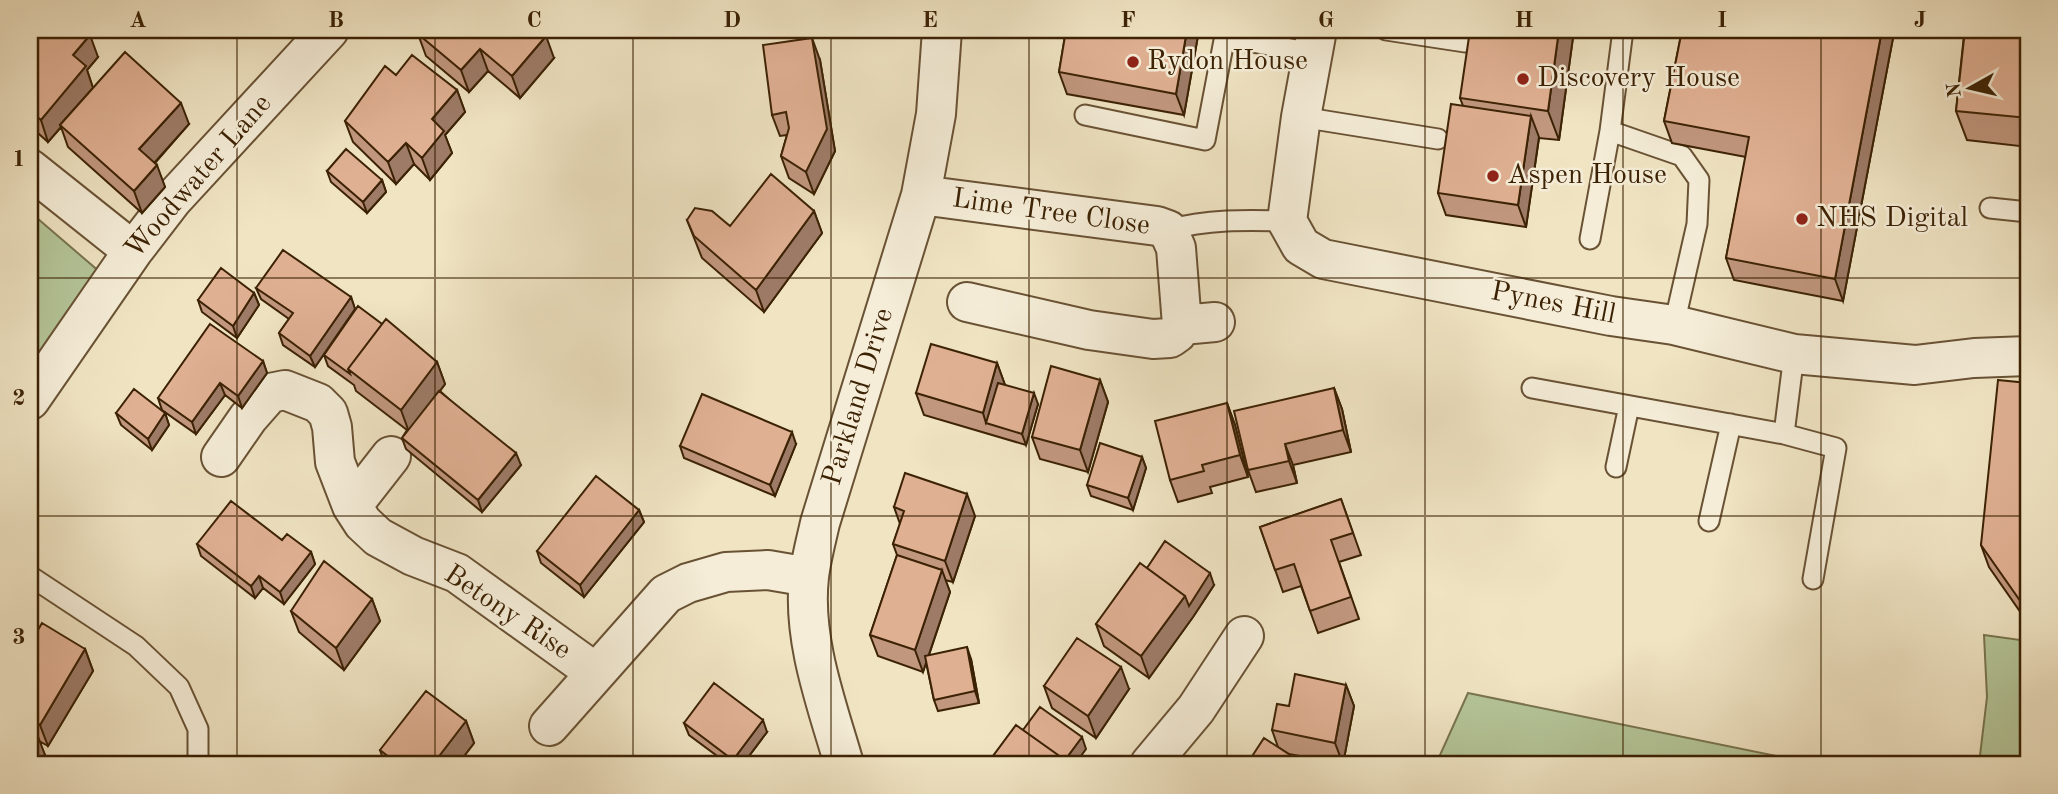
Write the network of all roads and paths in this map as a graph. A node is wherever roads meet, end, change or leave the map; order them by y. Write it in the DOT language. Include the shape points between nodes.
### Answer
graph roads {
  1 [pos="329,30"];
  2 [pos="942,30"];
  3 [pos="1386,30"];
  4 [pos="1623,30"];
  5 [pos="1226,33"];
  6 [pos="1315,41"];
  7 [pos="1465,41"];
  8 [pos="1084,115"];
  9 [pos="1301,117"];
  10 [pos="1610,131"];
  11 [pos="1438,139"];
  12 [pos="30,169"];
  13 [pos="921,195"];
  14 [pos="1990,208"];
  15 [pos="2028,212"];
  16 [pos="1287,220"];
  17 [pos="1168,230"];
  18 [pos="1590,239"];
  19 [pos="133,251"];
  20 [pos="967,302"];
  21 [pos="1674,325"];
  22 [pos="1794,354"];
  23 [pos="2028,356"];
  24 [pos="1532,388"];
  25 [pos="30,400"];
  26 [pos="1629,406"];
  27 [pos="1731,424"];
  28 [pos="1784,434"];
  29 [pos="391,456"];
  30 [pos="220,457"];
  31 [pos="1616,467"];
  32 [pos="352,506"];
  33 [pos="1709,521"];
  34 [pos="30,576"];
  35 [pos="809,577"];
  36 [pos="1813,579"];
  37 [pos="1244,636"];
  38 [pos="596,673"];
  39 [pos="549,726"];
  40 [pos="197,764"];
  41 [pos="844,764"];
  42 [pos="1150,764"];
  1 -- 19 [label="street, Woodwater Lane" via="173,199"];
  2 -- 13 [label="street, Parkland Drive" via="936,114"];
  3 -- 7 [label="lane"];
  4 -- 10 [label="lane"];
  5 -- 6 [label="lane"];
  5 -- 8 [label="lane" via="1205,139"];
  6 -- 9 [label="street"];
  9 -- 11 [label="lane"];
  9 -- 16 [label="street"];
  10 -- 18 [label="lane"];
  10 -- 21 [label="lane" via="1682,156 1699,180 1696,224"];
  12 -- 19 [label="street"];
  13 -- 17 [label="street, Lime Tree Close"];
  13 -- 35 [label="street, Parkland Drive" via="820,523"];
  14 -- 15 [label="lane"];
  16 -- 17 [label="lane" via="1218,220"];
  16 -- 21 [label="street, Pynes Hill" via="1301,246 1323,258"];
  17 -- 20 [label="street, Lime Tree Close" via="1199,323 1170,338 1088,330"];
  19 -- 25 [label="street, Woodwater Lane"];
  21 -- 22 [label="street, Pynes Hill"];
  22 -- 23 [label="street, Pynes Hill" via="1915,365"];
  22 -- 28 [label="lane"];
  24 -- 26 [label="lane"];
  26 -- 27 [label="lane"];
  26 -- 31 [label="lane"];
  27 -- 28 [label="lane"];
  27 -- 33 [label="lane"];
  28 -- 36 [label="lane" via="1836,448"];
  29 -- 32 [label="street"];
  30 -- 32 [label="street, Betony Rise" via="270,393 285,390 301,395 328,413 335,462"];
  32 -- 38 [label="street, Betony Rise" via="378,537 457,573"];
  34 -- 40 [label="lane" via="136,646 179,687 198,729"];
  35 -- 38 [label="street, Betony Rise" via="768,570 726,572 688,583 666,594"];
  35 -- 41 [label="street, Parkland Drive" via="810,627 819,677"];
  37 -- 42 [label="street" via="1196,709"];
  38 -- 39 [label="street, Betony Rise"];
}
